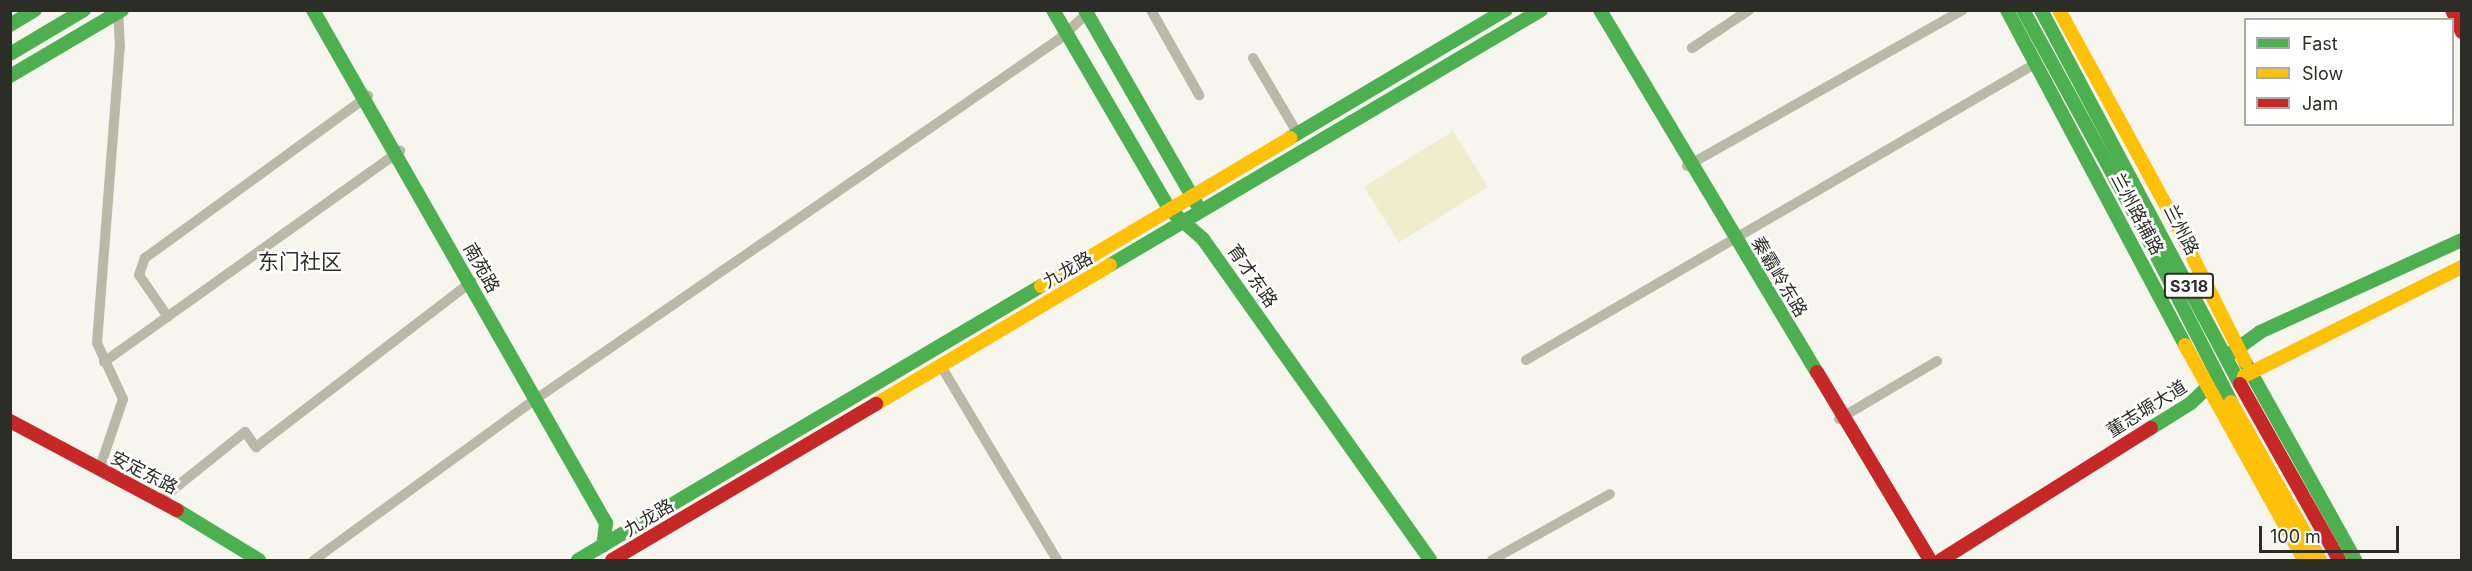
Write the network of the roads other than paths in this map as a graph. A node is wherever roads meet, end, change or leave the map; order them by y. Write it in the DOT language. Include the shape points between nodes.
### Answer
graph roads {
  1 [pos="35,10"];
  2 [pos="84,10"];
  3 [pos="313,10"];
  4 [pos="318,10"];
  5 [pos="1053,10"];
  6 [pos="1151,10"];
  7 [pos="1506,10"];
  8 [pos="1541,10"];
  9 [pos="1596,10"];
  10 [pos="1600,10"];
  11 [pos="1749,10"];
  12 [pos="1963,10"];
  13 [pos="2007,10"];
  14 [pos="2023,10"];
  15 [pos="2041,10"];
  16 [pos="2059,10"];
  17 [pos="2452,10"];
  18 [pos="120,12"];
  19 [pos="1088,12"];
  20 [pos="10,25"];
  21 [pos="1066,32"];
  22 [pos="2462,32"];
  23 [pos="1692,48"];
  24 [pos="10,54"];
  25 [pos="1253,58"];
  26 [pos="2035,64"];
  27 [pos="10,76"];
  28 [pos="1199,95"];
  29 [pos="367,97"];
  30 [pos="1298,134"];
  31 [pos="398,152"];
  32 [pos="1689,166"];
  33 [pos="1193,196"];
  34 [pos="1170,210"];
  35 [pos="1199,213"];
  36 [pos="1182,223"];
  37 [pos="1733,239"];
  38 [pos="2462,240"];
  39 [pos="2462,267"];
  40 [pos="470,283"];
  41 [pos="168,316"];
  42 [pos="2236,347"];
  43 [pos="1526,360"];
  44 [pos="2226,360"];
  45 [pos="1937,361"];
  46 [pos="104,362"];
  47 [pos="941,366"];
  48 [pos="2250,372"];
  49 [pos="2237,380"];
  50 [pos="2215,387"];
  51 [pos="538,398"];
  52 [pos="1841,418"];
  53 [pos="10,422"];
  54 [pos="10,432"];
  55 [pos="99,470"];
  56 [pos="1610,494"];
  57 [pos="160,500"];
  58 [pos="630,530"];
  59 [pos="639,545"];
  60 [pos="603,546"];
  61 [pos="246,561"];
  62 [pos="259,561"];
  63 [pos="314,561"];
  64 [pos="578,561"];
  65 [pos="612,561"];
  66 [pos="635,561"];
  67 [pos="1057,561"];
  68 [pos="1430,561"];
  69 [pos="1436,561"];
  70 [pos="1492,561"];
  71 [pos="1925,561"];
  72 [pos="1930,561"];
  73 [pos="1941,561"];
  74 [pos="1949,561"];
  75 [pos="2304,561"];
  76 [pos="2320,561"];
  77 [pos="2339,561"];
  78 [pos="2355,561"];
  1 -- 20 [label="main road"];
  2 -- 24 [label="main road"];
  3 -- 29 [label="main road, 南苑路"];
  4 -- 29 [label="main road, 南苑路"];
  5 -- 21 [label="main road, 育才东路"];
  6 -- 28 [label="street"];
  7 -- 30 [label="main road, 九龙路"];
  8 -- 35 [label="main road, 九龙路"];
  9 -- 32 [label="main road, 秦霸岭东路"];
  10 -- 32 [label="main road, 秦霸岭东路"];
  11 -- 23 [label="street"];
  12 -- 32 [label="street"];
  13 -- 26 [label="main road, 兰州路辅路"];
  14 -- 50 [label="main road, 兰州路 / S318"];
  15 -- 44 [label="main road, 兰州路 / S318" via="2158,224"];
  16 -- 42 [label="main road, 兰州路辅路" via="2172,216"];
  17 -- 22 [label="main road"];
  18 -- 27 [label="main road"];
  18 -- 46 [label="street" via="97,343"];
  19 -- 21 [label="street"];
  19 -- 33 [label="main road, 育才东路"];
  21 -- 34 [label="main road, 育才东路"];
  21 -- 51 [label="street"];
  25 -- 30 [label="street"];
  26 -- 37 [label="street"];
  26 -- 50 [label="main road, 兰州路辅路"];
  29 -- 31 [label="main road, 南苑路"];
  29 -- 41 [label="street" via="145,258 139,275"];
  30 -- 33 [label="main road, 九龙路"];
  31 -- 40 [label="main road, 南苑路"];
  31 -- 41 [label="street"];
  32 -- 37 [label="main road, 秦霸岭东路"];
  33 -- 34 [label="main road, 九龙路"];
  33 -- 35 [label="main road, 育才东路"];
  34 -- 36 [label="main road, 育才东路"];
  34 -- 58 [label="main road, 九龙路"];
  35 -- 36 [label="main road, 九龙路"];
  35 -- 69 [label="main road, 育才东路" via="1208,236"];
  36 -- 47 [label="main road, 九龙路"];
  36 -- 68 [label="main road, 育才东路" via="1203,239"];
  37 -- 43 [label="street"];
  37 -- 52 [label="main road, 秦霸岭东路"];
  38 -- 42 [label="main road, 董志塬大道"];
  39 -- 48 [label="main road, 董志塬大道"];
  40 -- 51 [label="main road, 南苑路"];
  40 -- 57 [label="street" via="256,447 245,432"];
  41 -- 46 [label="street"];
  42 -- 44 [label="main road, 董志塬大道"];
  42 -- 48 [label="main road, 兰州路辅路"];
  44 -- 49 [label="main road, 兰州路 / S318"];
  44 -- 50 [label="main road, 董志塬大道"];
  45 -- 52 [label="street"];
  46 -- 55 [label="street" via="123,399"];
  47 -- 59 [label="main road, 九龙路"];
  47 -- 67 [label="street"];
  48 -- 49 [label="main road, 董志塬大道"];
  48 -- 78 [label="main road, 兰州路辅路"];
  49 -- 50 [label="main road, 董志塬大道"];
  49 -- 77 [label="main road, 兰州路 / S318"];
  50 -- 73 [label="main road, 董志塬大道"];
  50 -- 74 [label="main road, 董志塬大道"];
  50 -- 75 [label="main road, 兰州路辅路"];
  50 -- 76 [label="main road, 兰州路 / S318"];
  51 -- 58 [label="main road, 南苑路" via="609,522 616,529"];
  51 -- 60 [label="main road, 南苑路" via="606,523 608,536"];
  51 -- 63 [label="street"];
  52 -- 71 [label="main road, 秦霸岭东路"];
  52 -- 72 [label="main road, 秦霸岭东路"];
  53 -- 55 [label="main road, 安定东路"];
  54 -- 61 [label="main road, 安定东路" via="204,533"];
  55 -- 57 [label="main road, 安定东路"];
  56 -- 70 [label="street"];
  57 -- 62 [label="main road, 安定东路" via="209,526"];
  58 -- 60 [label="main road, 九龙路"];
  59 -- 65 [label="main road, 九龙路"];
  59 -- 66 [label="main road"];
  60 -- 64 [label="main road, 九龙路"];
}
